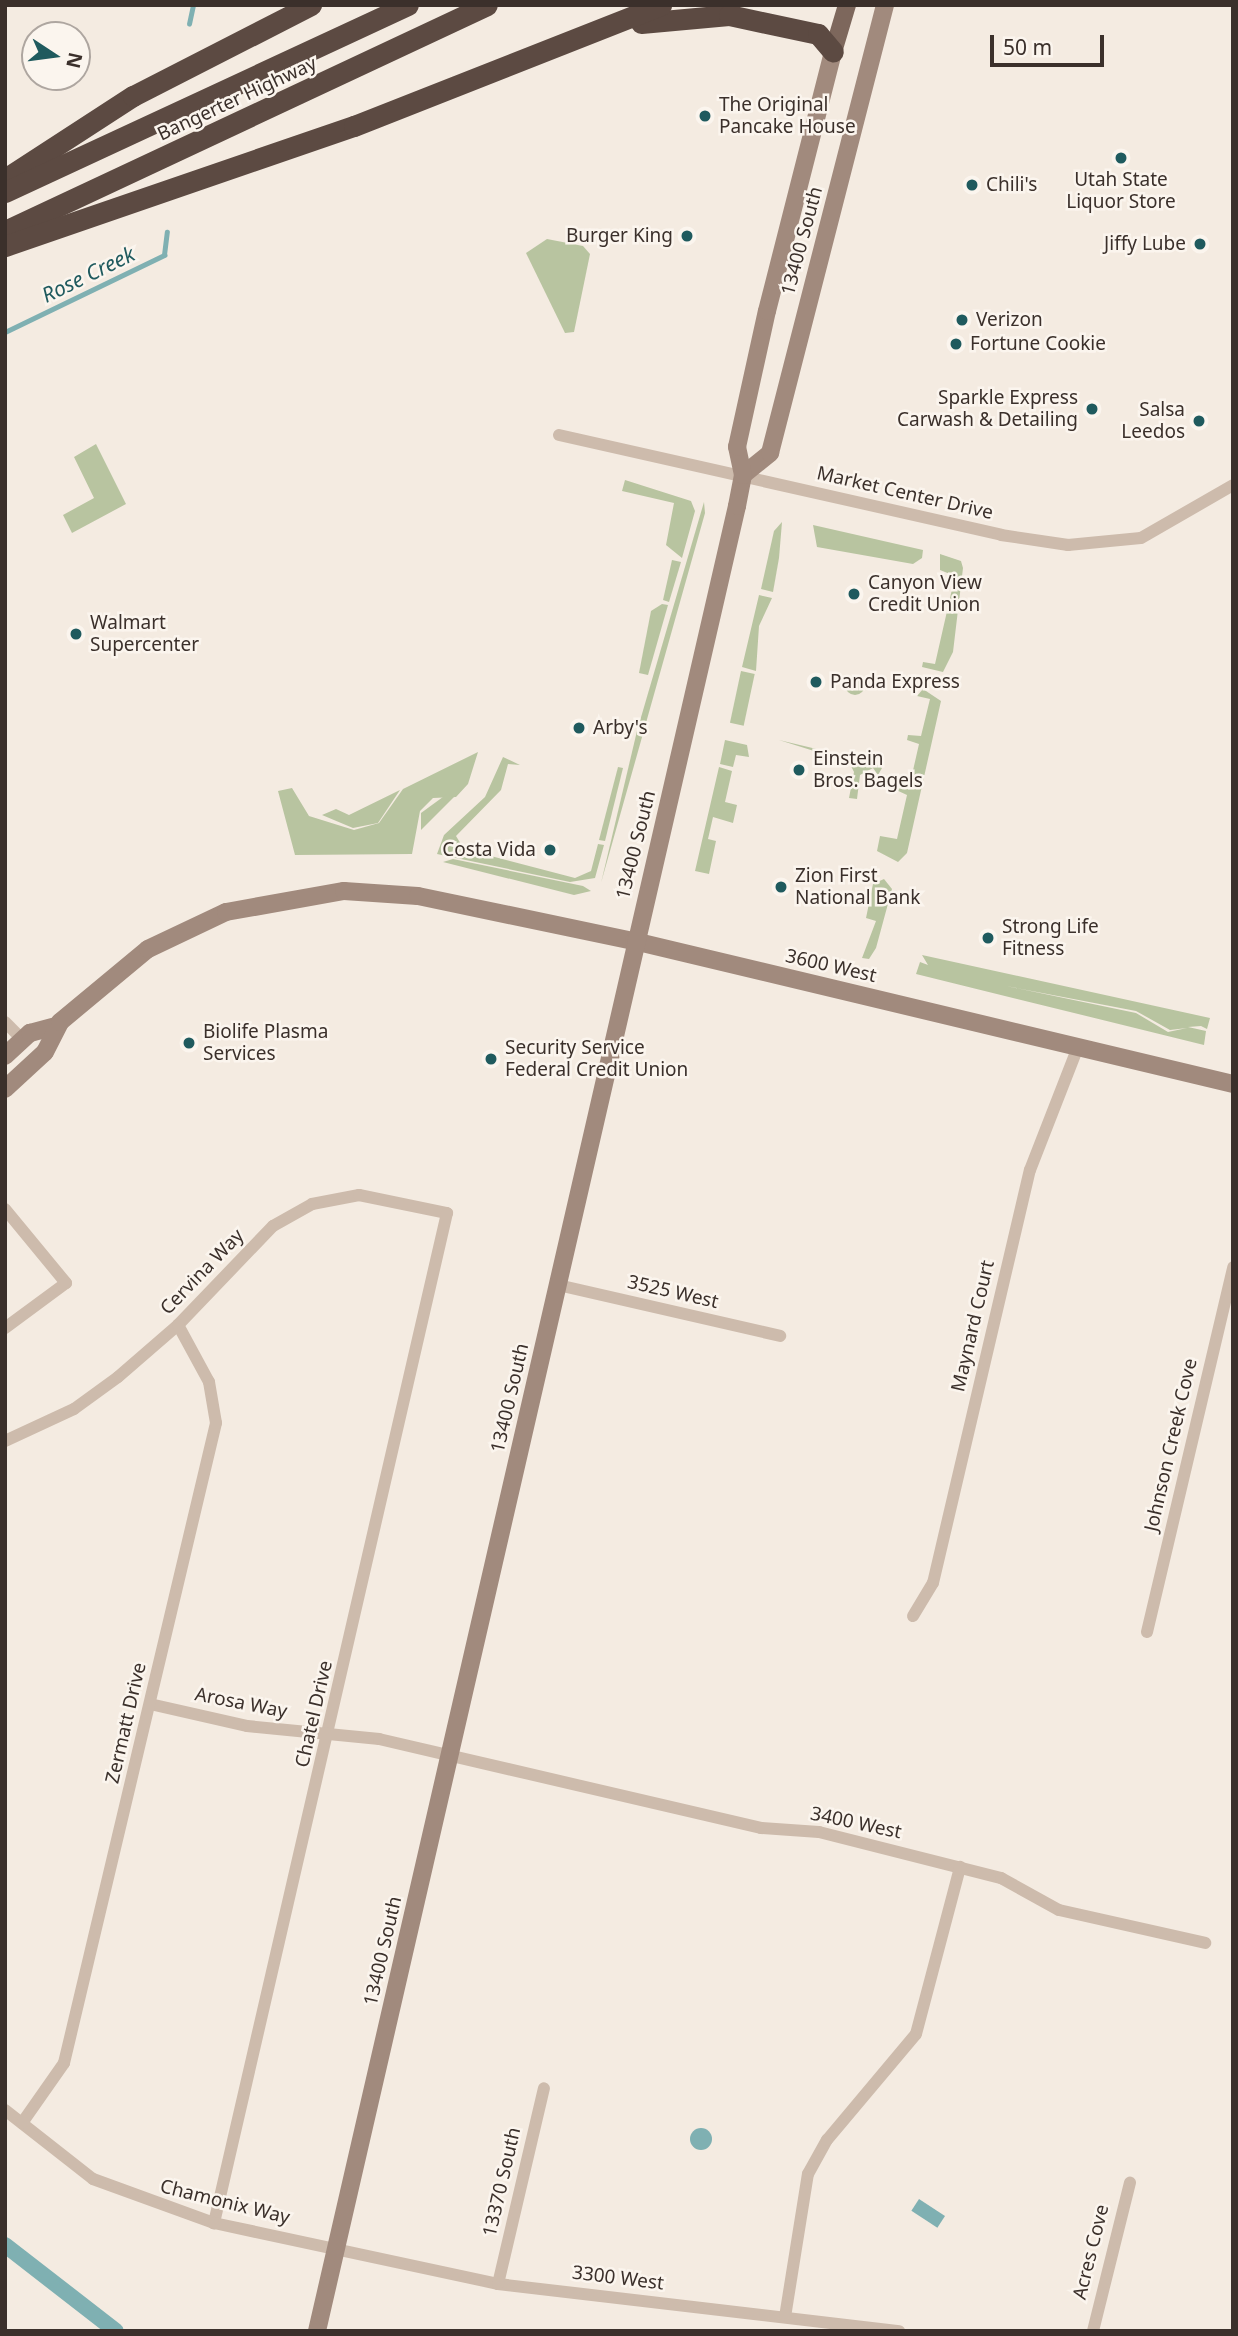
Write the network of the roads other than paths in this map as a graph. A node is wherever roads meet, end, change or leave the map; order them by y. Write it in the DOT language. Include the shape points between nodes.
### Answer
graph roads {
  1 [pos="311,5"];
  2 [pos="408,5"];
  3 [pos="487,5"];
  4 [pos="661,5"];
  5 [pos="847,5"];
  6 [pos="885,5"];
  7 [pos="591,33"];
  8 [pos="833,52"];
  9 [pos="5,179"];
  10 [pos="5,192"];
  11 [pos="5,231"];
  12 [pos="5,246"];
  13 [pos="559,435"];
  14 [pos="743,475"];
  15 [pos="1233,485"];
  16 [pos="634,941"];
  17 [pos="5,1021"];
  18 [pos="56,1026"];
  19 [pos="23,1040"];
  20 [pos="1078,1047"];
  21 [pos="5,1056"];
  22 [pos="1233,1084"];
  23 [pos="5,1089"];
  24 [pos="5,1209"];
  25 [pos="447,1213"];
  26 [pos="1233,1267"];
  27 [pos="558,1285"];
  28 [pos="178,1325"];
  29 [pos="5,1328"];
  30 [pos="780,1336"];
  31 [pos="5,1441"];
  32 [pos="913,1616"];
  33 [pos="1147,1632"];
  34 [pos="150,1704"];
  35 [pos="328,1738"];
  36 [pos="450,1754"];
  37 [pos="960,1867"];
  38 [pos="1205,1943"];
  39 [pos="544,2088"];
  40 [pos="5,2110"];
  41 [pos="22,2123"];
  42 [pos="1130,2183"];
  43 [pos="214,2223"];
  44 [pos="337,2249"];
  45 [pos="498,2284"];
  46 [pos="785,2317"];
  47 [pos="317,2331"];
  48 [pos="898,2331"];
  49 [pos="1093,2331"];
  1 -- 9 [label="highway" via="133,96"];
  2 -- 10 [label="highway, Bangerter Highway"];
  3 -- 11 [label="highway, Bangerter Highway"];
  4 -- 7 [label="highway"];
  5 -- 8 [label="main road, 13400 South"];
  6 -- 14 [label="main road, 13400 South" via="770,453"];
  7 -- 8 [label="highway" via="675,16 729,15 818,34"];
  7 -- 12 [label="highway" via="317,140"];
  8 -- 14 [label="main road, 13400 South" via="737,447"];
  13 -- 14 [label="street, Market Center Drive"];
  14 -- 15 [label="street, Market Center Drive" via="1001,536 1068,545 1141,538"];
  14 -- 16 [label="main road, 13400 South"];
  16 -- 18 [label="main road, 3600 West" via="418,897 344,891 226,912 148,949"];
  16 -- 20 [label="main road, 3600 West"];
  16 -- 27 [label="main road, 13400 South"];
  17 -- 19 [label="street"];
  18 -- 19 [label="main road"];
  18 -- 23 [label="main road" via="45,1052"];
  19 -- 21 [label="main road"];
  20 -- 22 [label="main road, 3600 West"];
  20 -- 32 [label="street, Maynard Court" via="1030,1170 933,1583"];
  24 -- 29 [label="street" via="66,1283"];
  25 -- 28 [label="street, Cervina Way" via="359,1195 312,1203 273,1226"];
  25 -- 35 [label="street, Chatel Drive"];
  26 -- 33 [label="street, Johnson Creek Cove"];
  27 -- 30 [label="street, 3525 West"];
  27 -- 36 [label="main road, 13400 South"];
  28 -- 31 [label="street, Cervina Way" via="74,1409"];
  28 -- 34 [label="street, Zermatt Drive" via="209,1382 216,1423"];
  34 -- 35 [label="street, Arosa Way"];
  34 -- 41 [label="street, Zermatt Drive" via="64,2063"];
  35 -- 36 [label="street, Arosa Way" via="379,1740"];
  35 -- 43 [label="street, Chatel Drive"];
  36 -- 37 [label="street, 3400 West" via="761,1828 819,1832"];
  36 -- 44 [label="main road, 13400 South"];
  37 -- 38 [label="street, 3400 West" via="1001,1878 1059,1910"];
  37 -- 46 [label="street" via="916,2034 827,2140 808,2174"];
  39 -- 45 [label="street, 13370 South"];
  40 -- 41 [label="street, Chamonix Way"];
  41 -- 43 [label="street, Chamonix Way" via="93,2179"];
  42 -- 49 [label="street, Acres Cove"];
  43 -- 44 [label="street, Chamonix Way"];
  44 -- 45 [label="street, 3300 West"];
  44 -- 47 [label="main road, 13400 South"];
  45 -- 46 [label="street, 3300 West"];
  46 -- 48 [label="street, 3300 West"];
}
